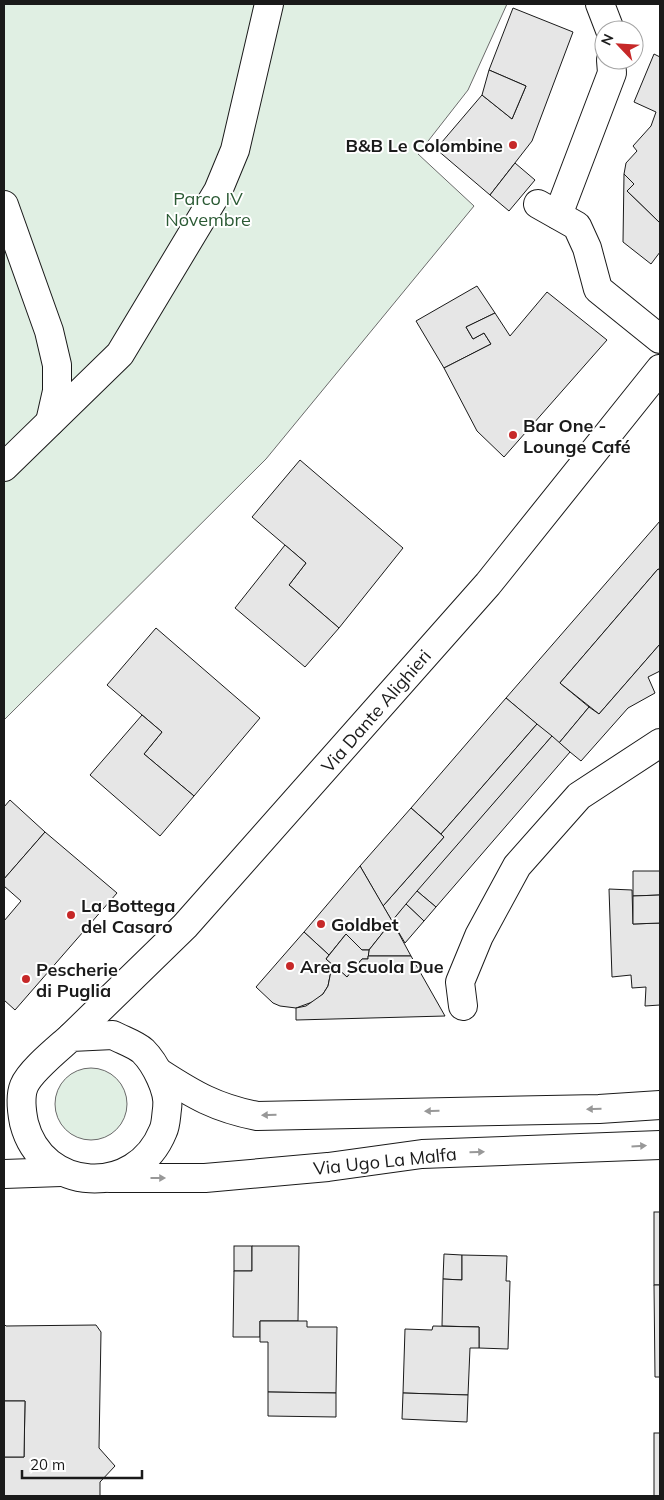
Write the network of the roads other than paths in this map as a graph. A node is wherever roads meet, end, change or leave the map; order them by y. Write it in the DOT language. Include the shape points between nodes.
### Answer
graph roads {
  1 [pos="269,4"];
  2 [pos="600,4"];
  3 [pos="606,20"];
  4 [pos="612,70"];
  5 [pos="4,205"];
  6 [pos="660,339"];
  7 [pos="660,369"];
  8 [pos="50,422"];
  9 [pos="4,467"];
  10 [pos="660,743"];
  11 [pos="463,1006"];
  12 [pos="71,1036"];
  13 [pos="160,1073"];
  14 [pos="14,1093"];
  15 [pos="660,1105"];
  16 [pos="660,1145"];
  17 [pos="61,1172"];
  18 [pos="4,1174"];
  19 [pos="110,1178"];
  1 -- 8 [label="main road" via="235,150 218,191 120,354"];
  2 -- 3 [label="main road"];
  4 -- 6 [label="main road" via="548,210 577,226 587,248 598,289"];
  5 -- 8 [label="main road" via="49,331 58,366 57,391"];
  7 -- 12 [label="main road, Via Dante Alighieri" via="488,584 186,926"];
  8 -- 9 [label="main road"];
  10 -- 11 [label="main road" via="579,796 517,866 479,936 460,982"];
  12 -- 13 [label="main road" via="113,1035 142,1050"];
  12 -- 14 [label="main road"];
  15 -- 13 [label="main road, one-way" via="257,1116 200,1099"];
  13 -- 19 [label="main road" via="168,1106 163,1130 151,1152 133,1169"];
  14 -- 17 [label="main road" via="28,1136 42,1157"];
  19 -- 16 [label="main road, Via Ugo La Malfa, one-way" via="205,1178 328,1167 422,1154"];
  17 -- 18 [label="main road"];
  17 -- 19 [label="main road" via="85,1179"];
}
